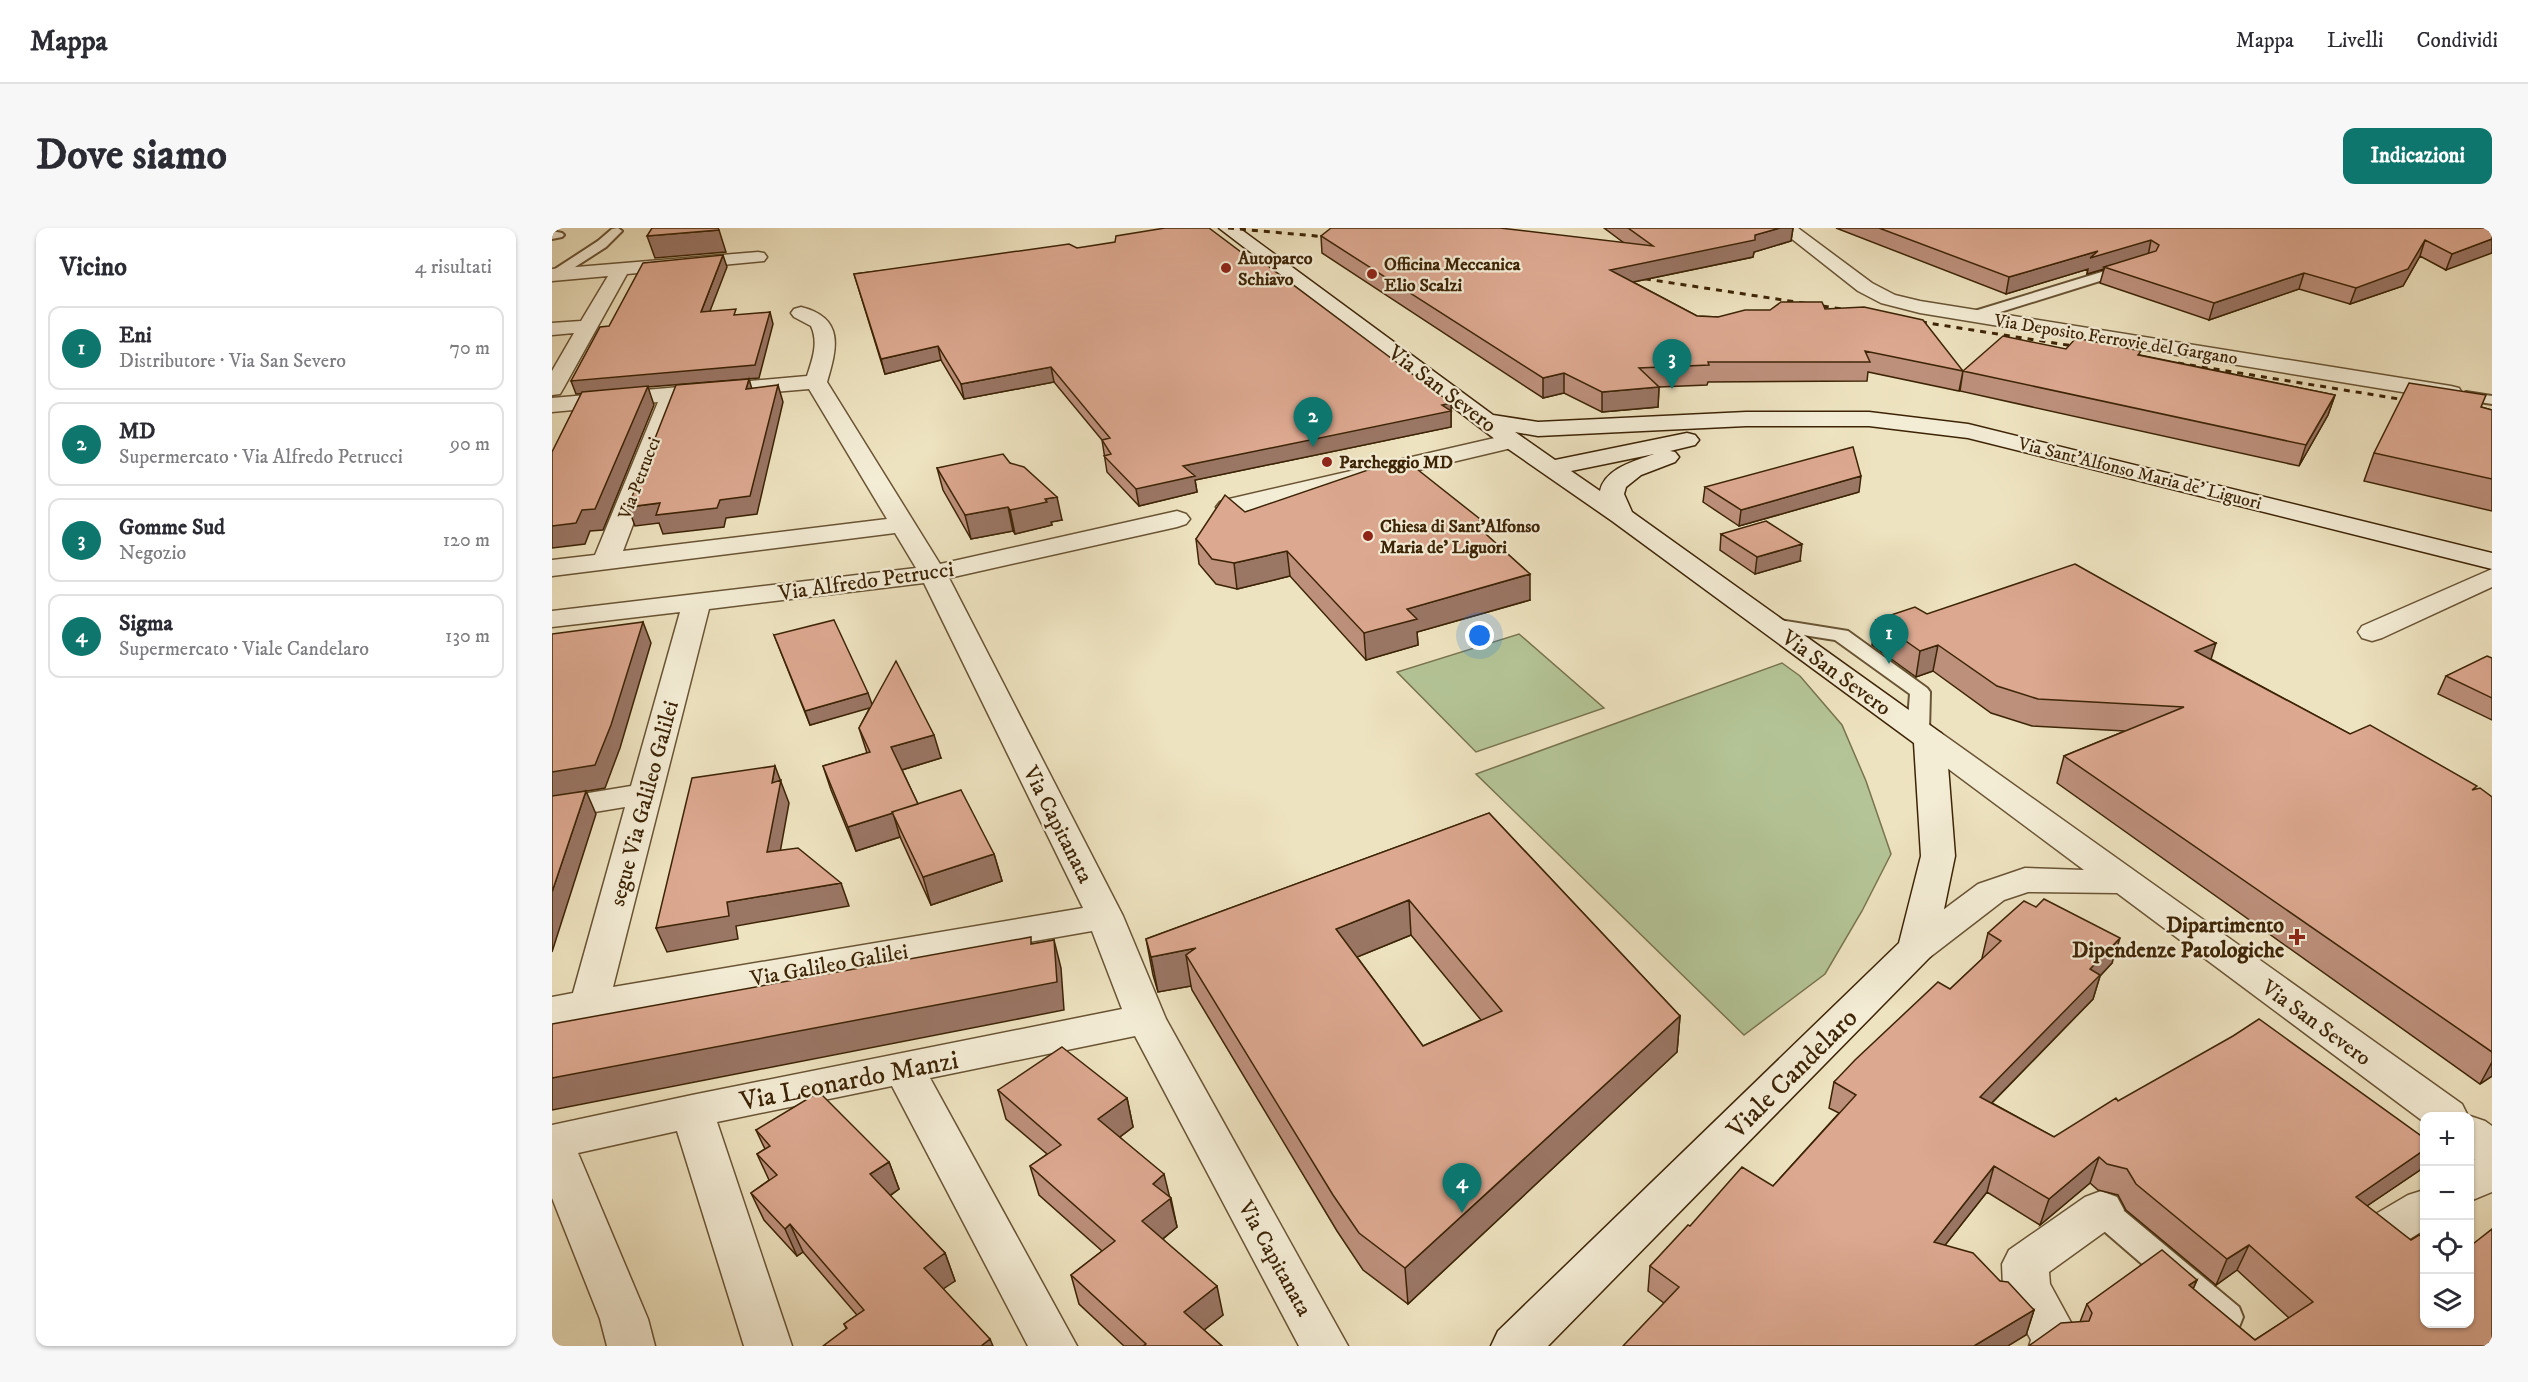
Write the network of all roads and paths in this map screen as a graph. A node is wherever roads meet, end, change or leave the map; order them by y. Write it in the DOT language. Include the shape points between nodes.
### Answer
graph roads {
  1 [pos="1228,228"];
  2 [pos="1787,228"];
  3 [pos="616,231"];
  4 [pos="758,256"];
  5 [pos="2146,262"];
  6 [pos="620,270"];
  7 [pos="553,277"];
  8 [pos="801,313"];
  9 [pos="1973,316"];
  10 [pos="589,326"];
  11 [pos="552,329"];
  12 [pos="816,382"];
  13 [pos="552,389"];
  14 [pos="672,394"];
  15 [pos="2466,396"];
  16 [pos="2492,400"];
  17 [pos="552,405"];
  18 [pos="1746,419"];
  19 [pos="1783,419"];
  20 [pos="1486,421"];
  21 [pos="1520,446"];
  22 [pos="1551,468"];
  23 [pos="1229,507"];
  24 [pos="1622,516"];
  25 [pos="1177,519"];
  26 [pos="903,525"];
  27 [pos="606,561"];
  28 [pos="2492,561"];
  29 [pos="552,568"];
  30 [pos="933,574"];
  31 [pos="2492,577"];
  32 [pos="697,601"];
  33 [pos="552,619"];
  34 [pos="2372,632"];
  35 [pos="1924,735"];
  36 [pos="645,794"];
  37 [pos="552,810"];
  38 [pos="2126,882"];
  39 [pos="1105,916"];
  40 [pos="1917,948"];
  41 [pos="589,1005"];
  42 [pos="552,1011"];
  43 [pos="1146,1019"];
  44 [pos="904,1069"];
  45 [pos="692,1111"];
  46 [pos="2442,1112"];
  47 [pos="2474,1137"];
  48 [pos="552,1143"];
  49 [pos="2492,1150"];
  50 [pos="2492,1170"];
  51 [pos="2474,1180"];
  52 [pos="2101,1210"];
  53 [pos="2227,1317"];
  54 [pos="631,1346"];
  55 [pos="768,1346"];
  56 [pos="1053,1346"];
  57 [pos="1324,1346"];
  58 [pos="1515,1346"];
  59 [pos="2053,1346"];
  1 -- 20 [label="street, Via San Severo"];
  2 -- 9 [label="street, Via Deposito Ferrovie del Gargano" via="1865,287 1888,299"];
  3 -- 7 [label="lane"];
  4 -- 6 [label="street"];
  5 -- 9 [label="lane"];
  6 -- 7 [label="street"];
  6 -- 10 [label="street"];
  8 -- 12 [label="street" via="818,322 826,337"];
  9 -- 15 [label="street, Via Deposito Ferrovie del Gargano"];
  10 -- 11 [label="street"];
  10 -- 13 [label="street"];
  12 -- 14 [label="street"];
  12 -- 26 [label="street, Via Capitanata"];
  14 -- 17 [label="street"];
  14 -- 27 [label="street, Via Petrucci"];
  15 -- 16 [label="lane"];
  18 -- 19 [label="street"];
  18 -- 20 [label="street" via="1538,429"];
  18 -- 21 [label="street"];
  19 -- 22 [label="street"];
  19 -- 24 [label="street" via="1633,470 1614,484 1612,494"];
  19 -- 28 [label="street, Via Sant'Alfonso Maria de' Liguori" via="1869,419 1968,431"];
  20 -- 21 [label="street, Via San Severo"];
  21 -- 22 [label="street, Via San Severo"];
  21 -- 23 [label="street"];
  22 -- 24 [label="street, Via San Severo"];
  24 -- 35 [label="street, Via San Severo"];
  25 -- 30 [label="street, Via Alfredo Petrucci"];
  26 -- 27 [label="street"];
  26 -- 30 [label="street, Via Capitanata"];
  27 -- 29 [label="street"];
  30 -- 32 [label="street, Via Alfredo Petrucci"];
  30 -- 39 [label="street, Via Capitanata"];
  31 -- 34 [label="street"];
  32 -- 33 [label="street, Via Alfredo Petrucci"];
  32 -- 36 [label="street, segue Via Galileo Galilei"];
  35 -- 38 [label="street, Via San Severo"];
  35 -- 40 [label="street" via="1938,855"];
  36 -- 37 [label="street"];
  36 -- 41 [label="street, segue Via Galileo Galilei"];
  38 -- 40 [label="street, Viale Candelaro" via="2025,880 1991,892"];
  38 -- 46 [label="street, Via San Severo"];
  39 -- 41 [label="street, Via Galileo Galilei"];
  39 -- 43 [label="street, Via Capitanata"];
  40 -- 58 [label="street, Viale Candelaro"];
  41 -- 42 [label="street, Via Galileo Galilei"];
  43 -- 44 [label="street, Via Leonardo Manzi"];
  43 -- 57 [label="street, Via Capitanata"];
  44 -- 45 [label="street, Via Leonardo Manzi"];
  44 -- 56 [label="street"];
  45 -- 48 [label="street, Via Leonardo Manzi"];
  45 -- 55 [label="street"];
  47 -- 49 [label="street"];
  48 -- 54 [label="street" via="624,1319"];
  50 -- 51 [label="street"];
  52 -- 53 [label="lane"];
  52 -- 59 [label="street" via="2025,1264 2027,1287 2056,1339"];
}
